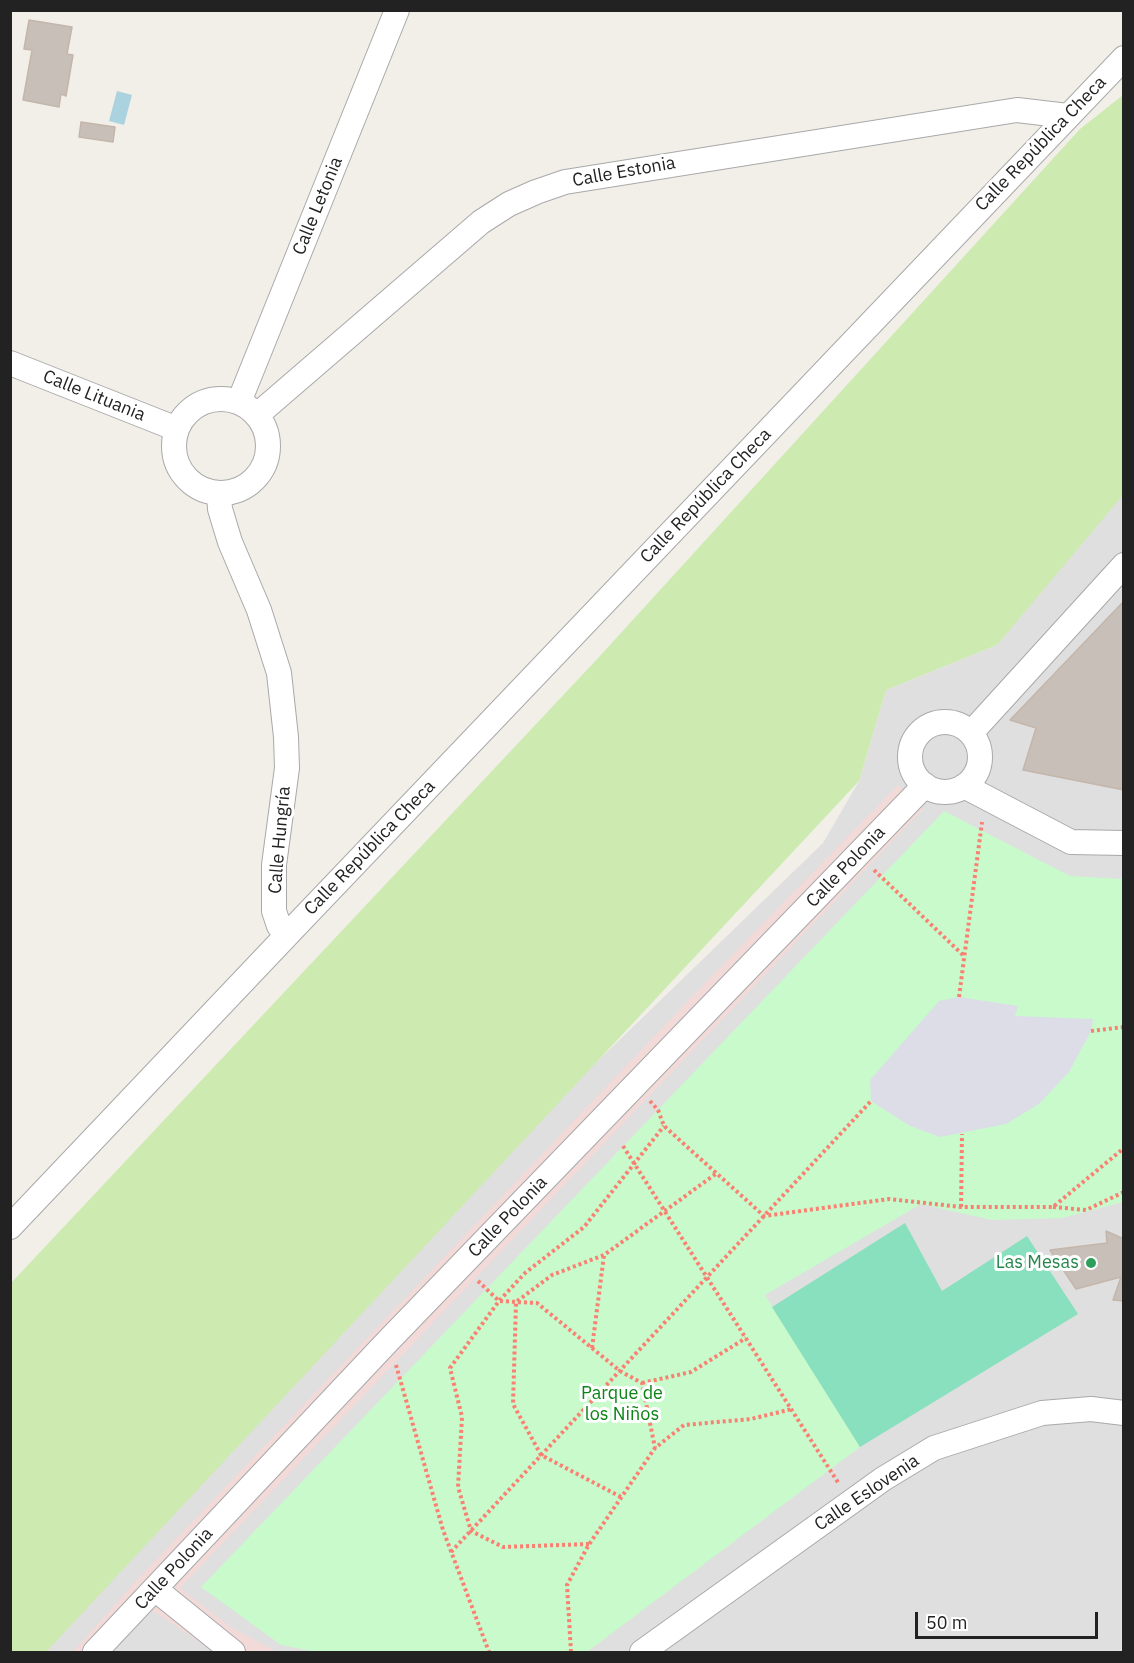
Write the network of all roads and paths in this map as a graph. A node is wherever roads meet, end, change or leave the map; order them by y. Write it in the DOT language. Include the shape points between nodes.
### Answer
graph roads {
  1 [pos="397,10"];
  2 [pos="1124,58"];
  3 [pos="1068,116"];
  4 [pos="10,363"];
  5 [pos="248,408"];
  6 [pos="177,429"];
  7 [pos="219,494"];
  8 [pos="1124,565"];
  9 [pos="971,733"];
  10 [pos="925,785"];
  11 [pos="973,791"];
  12 [pos="1124,843"];
  13 [pos="859,854"];
  14 [pos="288,934"];
  15 [pos="965,956"];
  16 [pos="959,997"];
  17 [pos="1124,1027"];
  18 [pos="1091,1030"];
  19 [pos="636,1085"];
  20 [pos="871,1101"];
  21 [pos="664,1126"];
  22 [pos="962,1134"];
  23 [pos="623,1146"];
  24 [pos="1124,1148"];
  25 [pos="635,1164"];
  26 [pos="717,1173"];
  27 [pos="1124,1192"];
  28 [pos="961,1207"];
  29 [pos="1053,1207"];
  30 [pos="665,1211"];
  31 [pos="764,1216"];
  32 [pos="10,1227"];
  33 [pos="604,1255"];
  34 [pos="462,1265"];
  35 [pos="706,1279"];
  36 [pos="499,1301"];
  37 [pos="516,1302"];
  38 [pos="746,1338"];
  39 [pos="388,1341"];
  40 [pos="592,1349"];
  41 [pos="620,1371"];
  42 [pos="642,1383"];
  43 [pos="792,1410"];
  44 [pos="1124,1413"];
  45 [pos="655,1448"];
  46 [pos="541,1455"];
  47 [pos="621,1497"];
  48 [pos="850,1502"];
  49 [pos="471,1531"];
  50 [pos="589,1544"];
  51 [pos="451,1552"];
  52 [pos="155,1589"];
  53 [pos="95,1653"];
  54 [pos="233,1653"];
  55 [pos="489,1653"];
  56 [pos="571,1653"];
  57 [pos="642,1653"];
  1 -- 5 [label="street, Calle Letonia"];
  2 -- 3 [label="street, Calle República Checa"];
  3 -- 5 [label="street, Calle Estonia" via="1017,110 588,178 536,192 482,222"];
  3 -- 14 [label="street, Calle República Checa"];
  4 -- 6 [label="street, Calle Lituania"];
  5 -- 6 [label="street" via="224,398 209,400 195,406"];
  5 -- 7 [label="street" via="266,428 267,460 249,485"];
  6 -- 7 [label="street" via="173,444 181,472 204,491"];
  7 -- 14 [label="street, Calle Hungría" via="230,542 263,621 280,683 287,768 274,865 274,910 279,926"];
  8 -- 9 [label="street"];
  9 -- 10 [label="street" via="951,722 939,722 919,734 910,755 917,777"];
  9 -- 11 [label="street" via="980,751"];
  10 -- 11 [label="street" via="944,791"];
  10 -- 13 [label="street, Calle Polonia"];
  11 -- 12 [label="street" via="1071,842"];
  11 -- 15 [label="path" via="982,831"];
  13 -- 15 [label="path"];
  13 -- 19 [label="street, Calle Polonia"];
  14 -- 32 [label="street"];
  15 -- 16 [label="path"];
  17 -- 18 [label="path"];
  19 -- 21 [label="path" via="658,1110"];
  19 -- 34 [label="street, Calle Polonia"];
  20 -- 31 [label="path"];
  21 -- 25 [label="path"];
  21 -- 26 [label="path"];
  22 -- 28 [label="path"];
  23 -- 25 [label="path"];
  24 -- 29 [label="path"];
  25 -- 30 [label="path"];
  25 -- 36 [label="path" via="584,1227 525,1273"];
  26 -- 30 [label="path"];
  26 -- 31 [label="path"];
  27 -- 29 [label="path" via="1086,1210"];
  28 -- 29 [label="path"];
  28 -- 31 [label="path" via="889,1199"];
  30 -- 33 [label="path"];
  30 -- 35 [label="path"];
  31 -- 35 [label="path"];
  33 -- 37 [label="path" via="552,1275"];
  33 -- 40 [label="path"];
  34 -- 36 [label="path"];
  34 -- 39 [label="street, Calle Polonia"];
  35 -- 38 [label="path"];
  35 -- 41 [label="path"];
  36 -- 37 [label="path"];
  36 -- 49 [label="path" via="450,1368 462,1417 458,1487"];
  37 -- 40 [label="path" via="537,1303"];
  37 -- 46 [label="path" via="513,1404"];
  38 -- 42 [label="path" via="691,1372"];
  38 -- 43 [label="path"];
  39 -- 51 [label="path"];
  39 -- 52 [label="street, Calle Polonia"];
  40 -- 41 [label="path"];
  41 -- 42 [label="path"];
  41 -- 46 [label="path"];
  42 -- 45 [label="path"];
  43 -- 45 [label="path" via="752,1419 684,1425"];
  43 -- 48 [label="path"];
  44 -- 48 [label="street, Calle Eslovenia" via="1069,1409 977,1432 908,1462"];
  45 -- 47 [label="path"];
  46 -- 47 [label="path"];
  46 -- 49 [label="path"];
  47 -- 50 [label="path"];
  48 -- 57 [label="street, Calle Eslovenia"];
  49 -- 50 [label="path" via="503,1547"];
  49 -- 51 [label="path"];
  50 -- 56 [label="path" via="567,1586"];
  51 -- 55 [label="path"];
  52 -- 53 [label="street, Calle Polonia"];
  52 -- 54 [label="street"];
}
